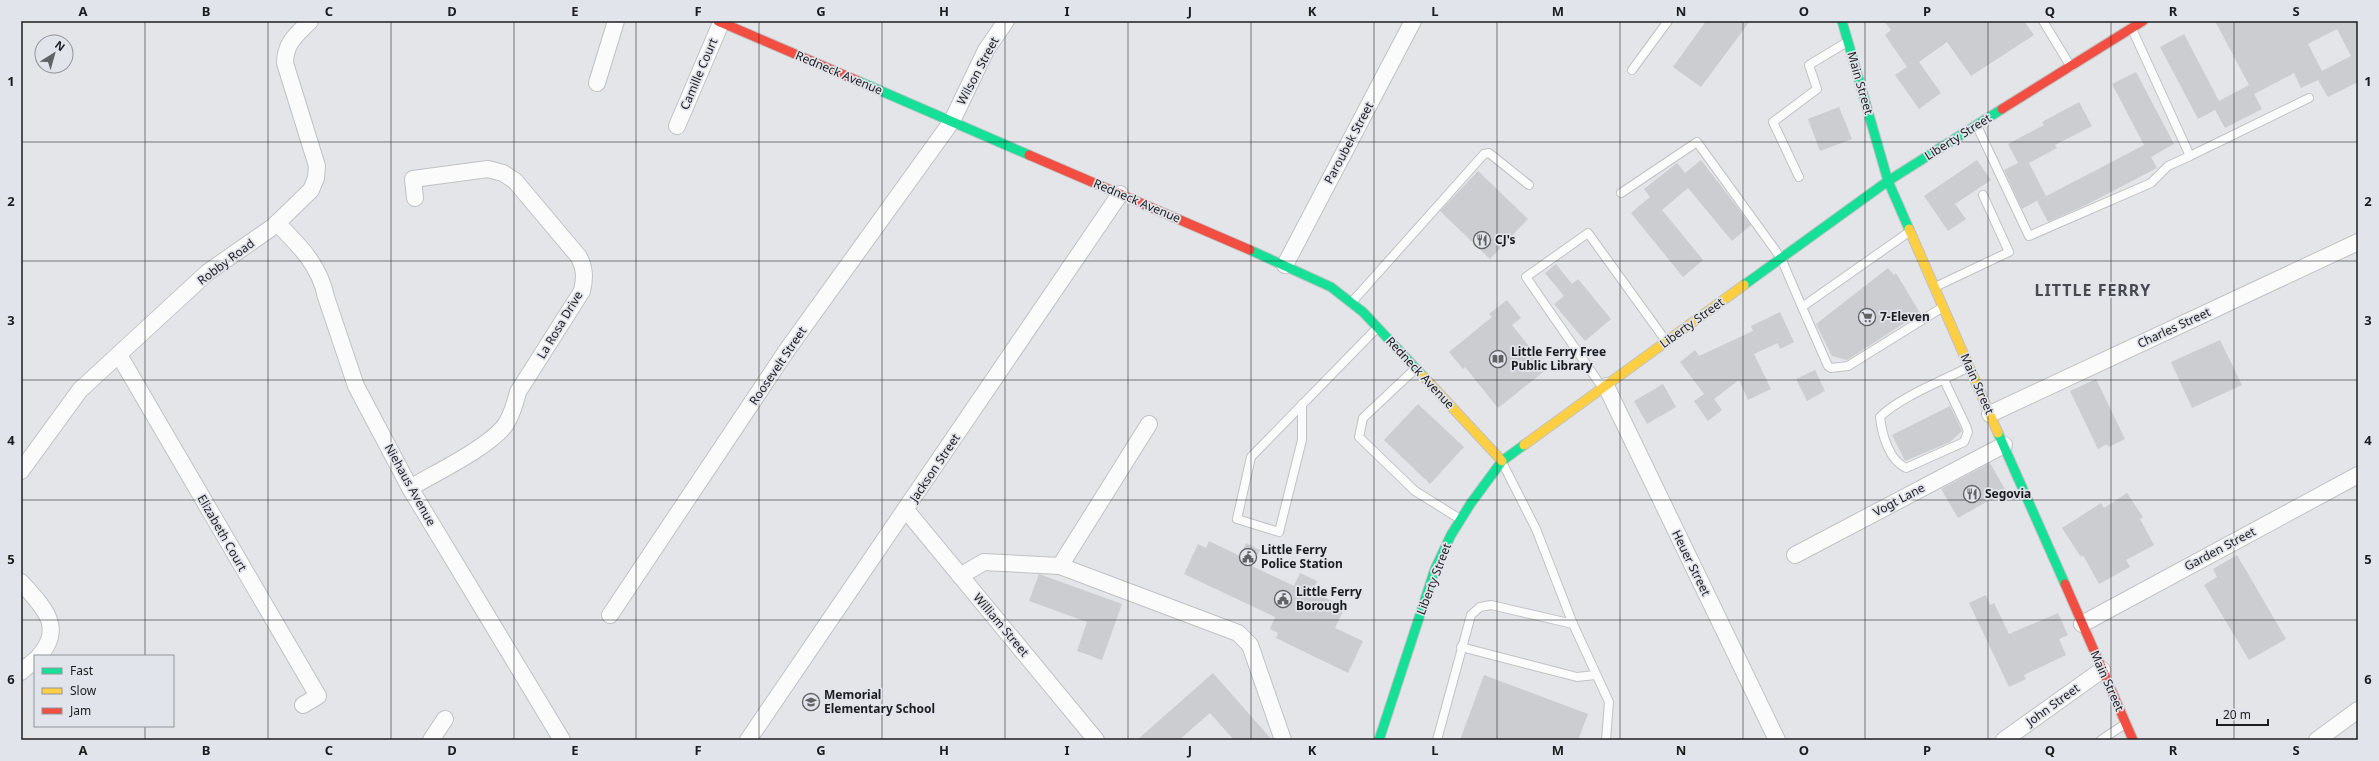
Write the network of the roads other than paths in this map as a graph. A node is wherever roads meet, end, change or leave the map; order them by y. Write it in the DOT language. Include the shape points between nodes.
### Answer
graph roads {
  1 [pos="310,21"];
  2 [pos="616,21"];
  3 [pos="1006,21"];
  4 [pos="1413,21"];
  5 [pos="1668,21"];
  6 [pos="1842,21"];
  7 [pos="2043,21"];
  8 [pos="2143,21"];
  9 [pos="719,22"];
  10 [pos="2131,28"];
  11 [pos="1848,42"];
  12 [pos="2071,66"];
  13 [pos="1632,70"];
  14 [pos="597,83"];
  15 [pos="2310,98"];
  16 [pos="952,122"];
  17 [pos="677,126"];
  18 [pos="1976,126"];
  19 [pos="2190,156"];
  20 [pos="1799,177"];
  21 [pos="1888,181"];
  22 [pos="1529,185"];
  23 [pos="1621,193"];
  24 [pos="1120,194"];
  25 [pos="1982,195"];
  26 [pos="415,198"];
  27 [pos="277,223"];
  28 [pos="1910,232"];
  29 [pos="2358,242"];
  30 [pos="1781,258"];
  31 [pos="1285,265"];
  32 [pos="1934,287"];
  33 [pos="1351,303"];
  34 [pos="1802,307"];
  35 [pos="1943,307"];
  36 [pos="1377,328"];
  37 [pos="1666,342"];
  38 [pos="119,354"];
  39 [pos="1969,367"];
  40 [pos="1416,369"];
  41 [pos="1944,380"];
  42 [pos="1604,387"];
  43 [pos="1302,404"];
  44 [pos="1990,414"];
  45 [pos="1149,424"];
  46 [pos="2004,445"];
  47 [pos="1502,462"];
  48 [pos="21,471"];
  49 [pos="2358,475"];
  50 [pos="410,488"];
  51 [pos="906,510"];
  52 [pos="1461,519"];
  53 [pos="1795,555"];
  54 [pos="1060,566"];
  55 [pos="960,576"];
  56 [pos="21,582"];
  57 [pos="610,615"];
  58 [pos="1573,624"];
  59 [pos="2082,624"];
  60 [pos="1461,647"];
  61 [pos="40,655"];
  62 [pos="34,661"];
  63 [pos="2102,670"];
  64 [pos="21,672"];
  65 [pos="1595,675"];
  66 [pos="303,705"];
  67 [pos="2358,710"];
  68 [pos="445,719"];
  69 [pos="2126,724"];
  70 [pos="431,740"];
  71 [pos="562,740"];
  72 [pos="748,740"];
  73 [pos="1096,740"];
  74 [pos="1283,740"];
  75 [pos="1379,740"];
  76 [pos="1437,740"];
  77 [pos="1606,740"];
  78 [pos="1777,740"];
  79 [pos="2004,740"];
  80 [pos="2101,740"];
  81 [pos="2133,740"];
  82 [pos="2317,740"];
  1 -- 27 [label="street, Robby Road" via="289,42 285,52 285,63 317,166 316,178 311,190"];
  2 -- 14 [label="street"];
  3 -- 16 [label="street, Wilson Street" via="986,50"];
  4 -- 31 [label="street, Paroubek Street"];
  5 -- 13 [label="lane"];
  6 -- 11 [label="street, Main Street"];
  7 -- 12 [label="lane"];
  8 -- 10 [label="street, Liberty Street"];
  9 -- 16 [label="street, Redneck Avenue"];
  9 -- 17 [label="street, Camille Court"];
  10 -- 12 [label="street, Liberty Street"];
  10 -- 19 [label="lane"];
  11 -- 20 [label="lane" via="1809,65 1817,89 1773,122"];
  11 -- 21 [label="street, Main Street"];
  12 -- 18 [label="street, Liberty Street"];
  15 -- 19 [label="lane"];
  16 -- 24 [label="street, Redneck Avenue"];
  16 -- 57 [label="street, Roosevelt Street" via="787,350"];
  18 -- 19 [label="lane" via="2029,236 2151,183 2168,166"];
  18 -- 21 [label="street, Liberty Street"];
  21 -- 28 [label="street, Main Street"];
  21 -- 30 [label="street, Liberty Street"];
  22 -- 33 [label="lane" via="1489,153 1484,154"];
  23 -- 30 [label="lane" via="1697,142"];
  24 -- 31 [label="street, Redneck Avenue"];
  24 -- 51 [label="street, Jackson Street"];
  25 -- 32 [label="lane" via="2009,252"];
  26 -- 50 [label="street, La Rosa Drive" via="413,179 488,169 502,173 515,181 579,257 585,279 582,291 518,392 514,410 505,425 492,439"];
  27 -- 38 [label="street, Robby Road" via="208,272"];
  27 -- 50 [label="street, Niehaus Avenue" via="316,267 324,283 326,297 356,386"];
  28 -- 32 [label="street, Main Street"];
  28 -- 34 [label="lane"];
  29 -- 44 [label="street, Charles Street"];
  30 -- 34 [label="lane"];
  30 -- 37 [label="street, Liberty Street"];
  31 -- 33 [label="street, Redneck Avenue" via="1331,287"];
  32 -- 35 [label="street, Main Street"];
  33 -- 36 [label="street, Redneck Avenue"];
  34 -- 35 [label="lane" via="1831,368 1848,366"];
  35 -- 39 [label="street, Main Street"];
  36 -- 40 [label="street, Redneck Avenue"];
  36 -- 43 [label="lane"];
  37 -- 42 [label="street, Liberty Street"];
  37 -- 42 [label="lane" via="1588,233 1526,277"];
  38 -- 48 [label="street, Robby Road" via="80,390"];
  38 -- 66 [label="street, Elizabeth Court" via="318,696"];
  39 -- 41 [label="lane"];
  39 -- 44 [label="street, Main Street"];
  40 -- 47 [label="street, Redneck Avenue"];
  40 -- 52 [label="lane" via="1363,418 1359,437 1415,491"];
  41 -- 41 [label="lane" via="1888,409 1880,417 1882,430 1898,464 1906,468 1964,442 1968,432"];
  42 -- 47 [label="street, Liberty Street"];
  42 -- 78 [label="street, Heuer Street"];
  43 -- 43 [label="lane" via="1251,457 1237,519 1279,532 1302,440"];
  44 -- 46 [label="street, Main Street"];
  45 -- 54 [label="street"];
  46 -- 53 [label="street, Vogt Lane"];
  46 -- 59 [label="street, Main Street"];
  47 -- 52 [label="street, Liberty Street"];
  47 -- 58 [label="lane" via="1536,529"];
  49 -- 59 [label="street, Garden Street"];
  50 -- 71 [label="street, Niehaus Avenue"];
  51 -- 55 [label="street, William Street"];
  51 -- 72 [label="street, Jackson Street"];
  52 -- 75 [label="street, Liberty Street" via="1436,569"];
  54 -- 55 [label="street" via="984,562"];
  54 -- 74 [label="street" via="1238,634 1250,645"];
  55 -- 73 [label="street, William Street"];
  56 -- 61 [label="street" via="46,611 51,623 46,649"];
  58 -- 60 [label="lane" via="1491,605 1480,607 1471,615"];
  58 -- 65 [label="lane"];
  59 -- 63 [label="street, Main Street"];
  60 -- 65 [label="lane" via="1577,677"];
  60 -- 76 [label="lane"];
  62 -- 64 [label="street"];
  63 -- 69 [label="street, Main Street"];
  63 -- 79 [label="street, John Street"];
  65 -- 77 [label="lane" via="1608,702"];
  67 -- 82 [label="street"];
  68 -- 70 [label="street"];
  69 -- 80 [label="lane"];
  69 -- 81 [label="street, Main Street"];
}
